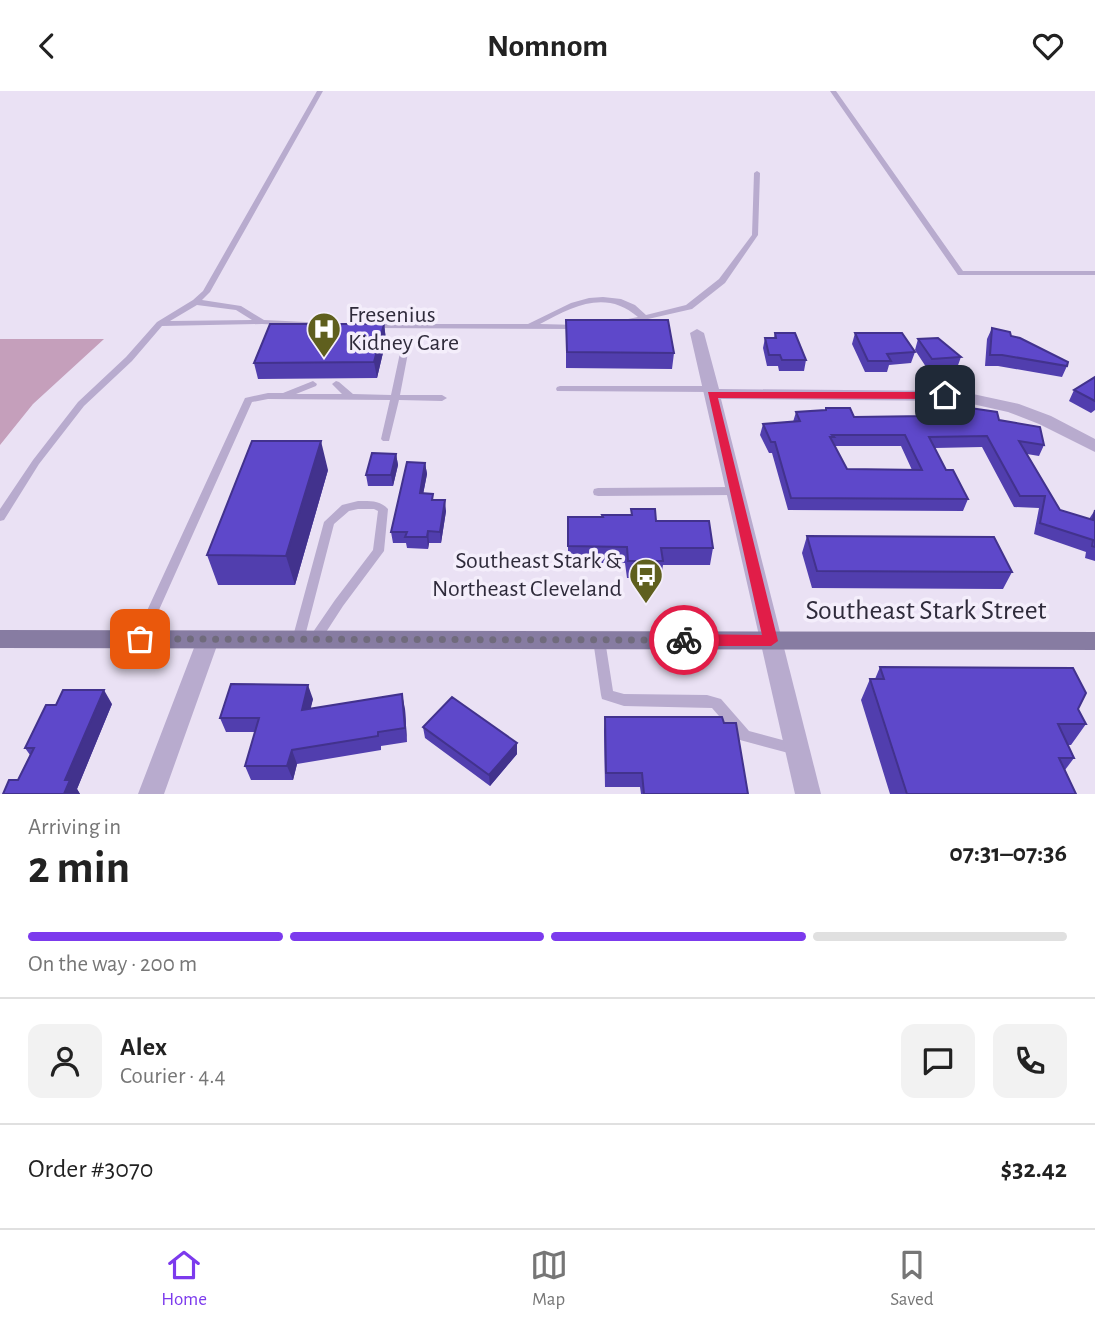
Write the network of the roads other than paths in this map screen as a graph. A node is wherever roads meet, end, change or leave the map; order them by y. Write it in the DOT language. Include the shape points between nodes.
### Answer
graph roads {
  1 [pos="320,91"];
  2 [pos="833,91"];
  3 [pos="757,173"];
  4 [pos="1095,273"];
  5 [pos="196,302"];
  6 [pos="645,318"];
  7 [pos="262,322"];
  8 [pos="620,323"];
  9 [pos="160,324"];
  10 [pos="340,326"];
  11 [pos="365,326"];
  12 [pos="530,326"];
  13 [pos="586,327"];
  14 [pos="697,333"];
  15 [pos="404,353"];
  16 [pos="313,384"];
  17 [pos="336,384"];
  18 [pos="560,389"];
  19 [pos="711,392"];
  20 [pos="283,396"];
  21 [pos="351,397"];
  22 [pos="394,398"];
  23 [pos="442,398"];
  24 [pos="386,439"];
  25 [pos="1095,446"];
  26 [pos="735,491"];
  27 [pos="598,492"];
  28 [pos="0,517"];
  29 [pos="0,639"];
  30 [pos="140,639"];
  31 [pos="208,640"];
  32 [pos="307,640"];
  33 [pos="600,640"];
  34 [pos="771,641"];
  35 [pos="1095,641"];
  36 [pos="797,749"];
  37 [pos="151,794"];
  38 [pos="808,794"];
  1 -- 5 [label="lane" via="206,292"];
  2 -- 4 [label="lane" via="961,273"];
  3 -- 6 [label="lane" via="755,235 722,281 689,307"];
  5 -- 7 [label="lane" via="238,308"];
  5 -- 9 [label="lane"];
  6 -- 8 [label="lane"];
  6 -- 12 [label="lane" via="621,301 587,300"];
  7 -- 9 [label="lane"];
  7 -- 10 [label="lane"];
  9 -- 28 [label="lane" via="65,422"];
  11 -- 12 [label="lane"];
  12 -- 13 [label="lane"];
  14 -- 19 [label="street"];
  15 -- 22 [label="lane"];
  16 -- 20 [label="lane"];
  17 -- 21 [label="lane"];
  18 -- 19 [label="lane"];
  19 -- 25 [label="street" via="959,396 1013,408"];
  19 -- 26 [label="street"];
  20 -- 21 [label="lane"];
  20 -- 30 [label="lane" via="248,400"];
  21 -- 22 [label="lane"];
  22 -- 23 [label="lane"];
  22 -- 24 [label="lane"];
  26 -- 27 [label="lane"];
  26 -- 34 [label="street"];
  29 -- 30 [label="main road, Southeast Stark Street"];
  30 -- 31 [label="main road, Southeast Stark Street"];
  31 -- 32 [label="main road, Southeast Stark Street"];
  31 -- 37 [label="street"];
  32 -- 32 [label="lane" via="378,551 383,509 379,506 346,508 329,522"];
  32 -- 33 [label="main road, Southeast Stark Street"];
  33 -- 34 [label="main road, Southeast Stark Street"];
  33 -- 36 [label="lane" via="607,695 624,700 716,703 745,736"];
  34 -- 35 [label="main road, Southeast Stark Street"];
  34 -- 36 [label="street"];
  36 -- 38 [label="street"];
}
